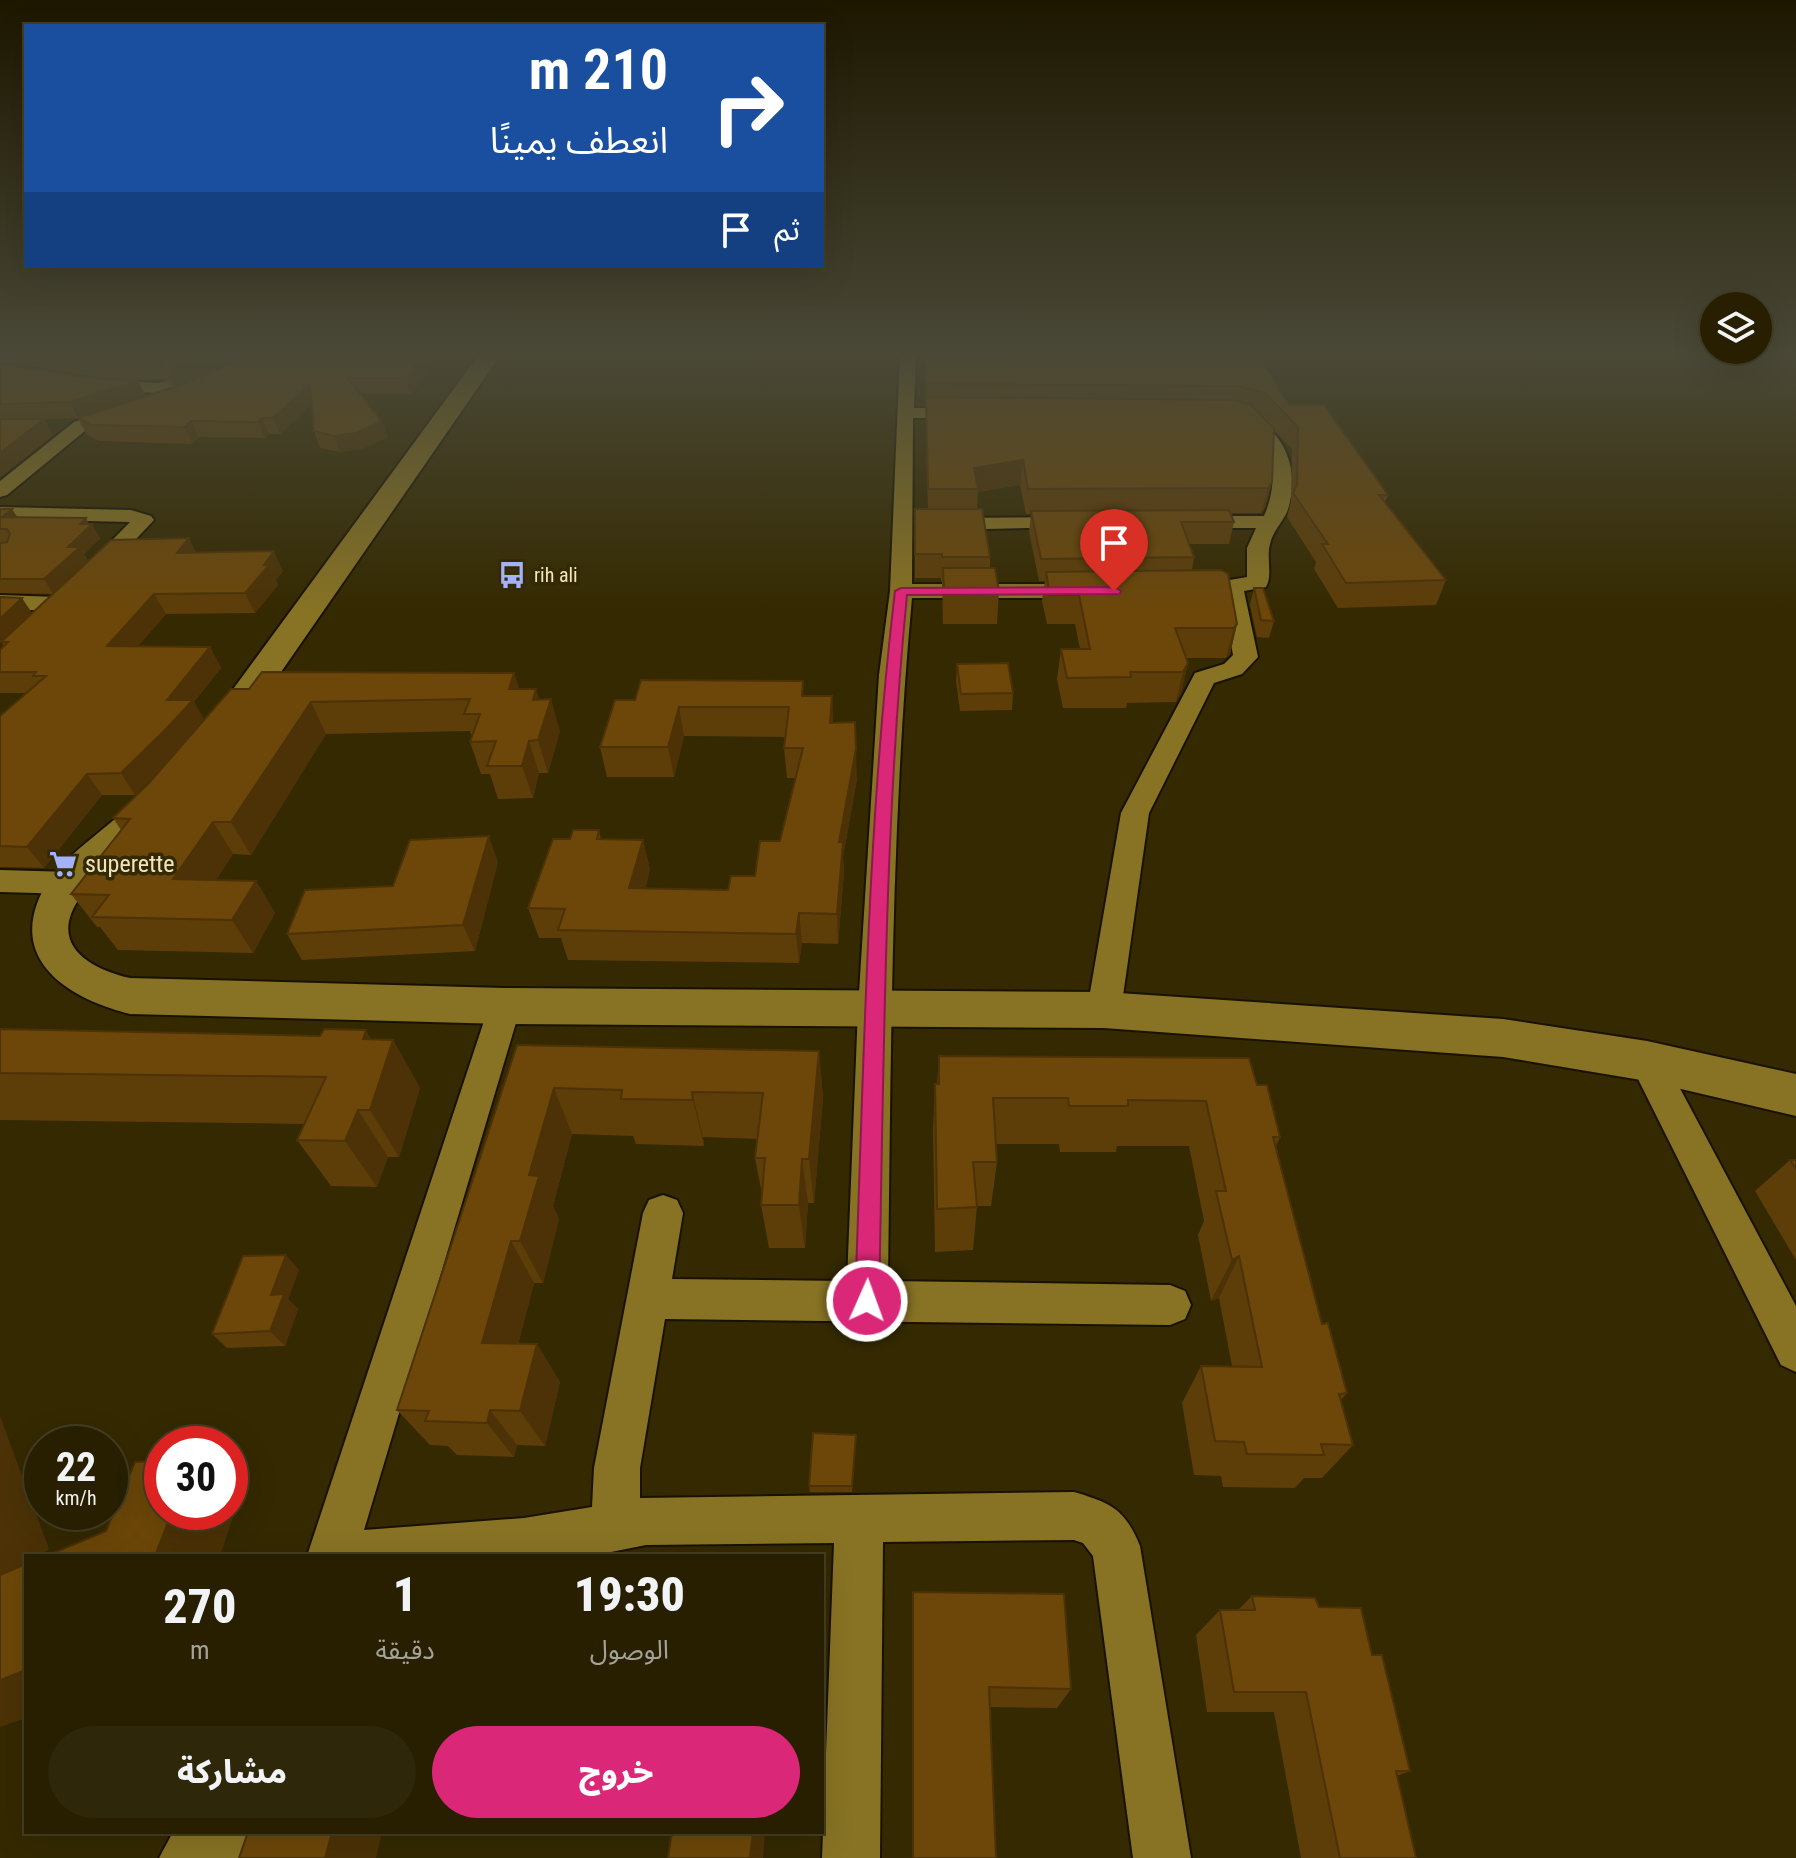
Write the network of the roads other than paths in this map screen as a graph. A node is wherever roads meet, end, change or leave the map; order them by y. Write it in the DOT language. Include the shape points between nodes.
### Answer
graph roads {
  1 [pos="62,440"];
  2 [pos="429,440"];
  3 [pos="904,440"];
  4 [pos="1270,440"];
  5 [pos="0,470"];
  6 [pos="23,470"];
  7 [pos="0,491"];
  8 [pos="0,513"];
  9 [pos="1272,522"];
  10 [pos="1087,523"];
  11 [pos="1164,523"];
  12 [pos="902,524"];
  13 [pos="901,591"];
  14 [pos="1106,591"];
  15 [pos="0,602"];
  16 [pos="58,604"];
  17 [pos="39,623"];
  18 [pos="205,750"];
  19 [pos="171,788"];
  20 [pos="0,881"];
  21 [pos="71,883"];
  22 [pos="504,1006"];
  23 [pos="875,1009"];
  24 [pos="1104,1010"];
  25 [pos="1647,1061"];
  26 [pos="1796,1095"];
  27 [pos="663,1213"];
  28 [pos="650,1299"];
  29 [pos="867,1301"];
  30 [pos="1170,1305"];
  31 [pos="1796,1350"];
  32 [pos="859,1517"];
  33 [pos="615,1528"];
  34 [pos="333,1554"];
  35 [pos="371,1554"];
  36 [pos="208,1834"];
  37 [pos="245,1834"];
  38 [pos="188,1858"];
  39 [pos="238,1858"];
  40 [pos="851,1858"];
  41 [pos="1162,1858"];
  1 -- 6 [label="street"];
  2 -- 18 [label="street"];
  3 -- 12 [label="street"];
  4 -- 9 [label="street" via="1281,451 1278,508"];
  5 -- 6 [label="street"];
  6 -- 7 [label="street"];
  8 -- 16 [label="street" via="144,520"];
  9 -- 11 [label="street"];
  9 -- 24 [label="street" via="1258,545 1258,582 1219,587 1246,657 1233,669 1204,678 1135,813"];
  10 -- 12 [label="street"];
  12 -- 13 [label="street"];
  13 -- 14 [label="street"];
  13 -- 23 [label="street"];
  15 -- 16 [label="street"];
  16 -- 17 [label="street"];
  19 -- 21 [label="street"];
  20 -- 21 [label="street"];
  21 -- 22 [label="street" via="49,912 48,939 58,965 102,990 130,996"];
  22 -- 23 [label="street"];
  22 -- 34 [label="street"];
  23 -- 24 [label="street"];
  23 -- 29 [label="street"];
  24 -- 25 [label="street" via="1503,1038"];
  25 -- 26 [label="street"];
  25 -- 31 [label="street"];
  27 -- 28 [label="street"];
  28 -- 29 [label="street"];
  28 -- 33 [label="street" via="617,1468"];
  29 -- 30 [label="street"];
  32 -- 33 [label="street" via="646,1521"];
  32 -- 40 [label="street"];
  32 -- 41 [label="street" via="1074,1516 1099,1524 1116,1546"];
  33 -- 35 [label="street" via="524,1542"];
  36 -- 38 [label="street"];
  37 -- 39 [label="street"];
}
